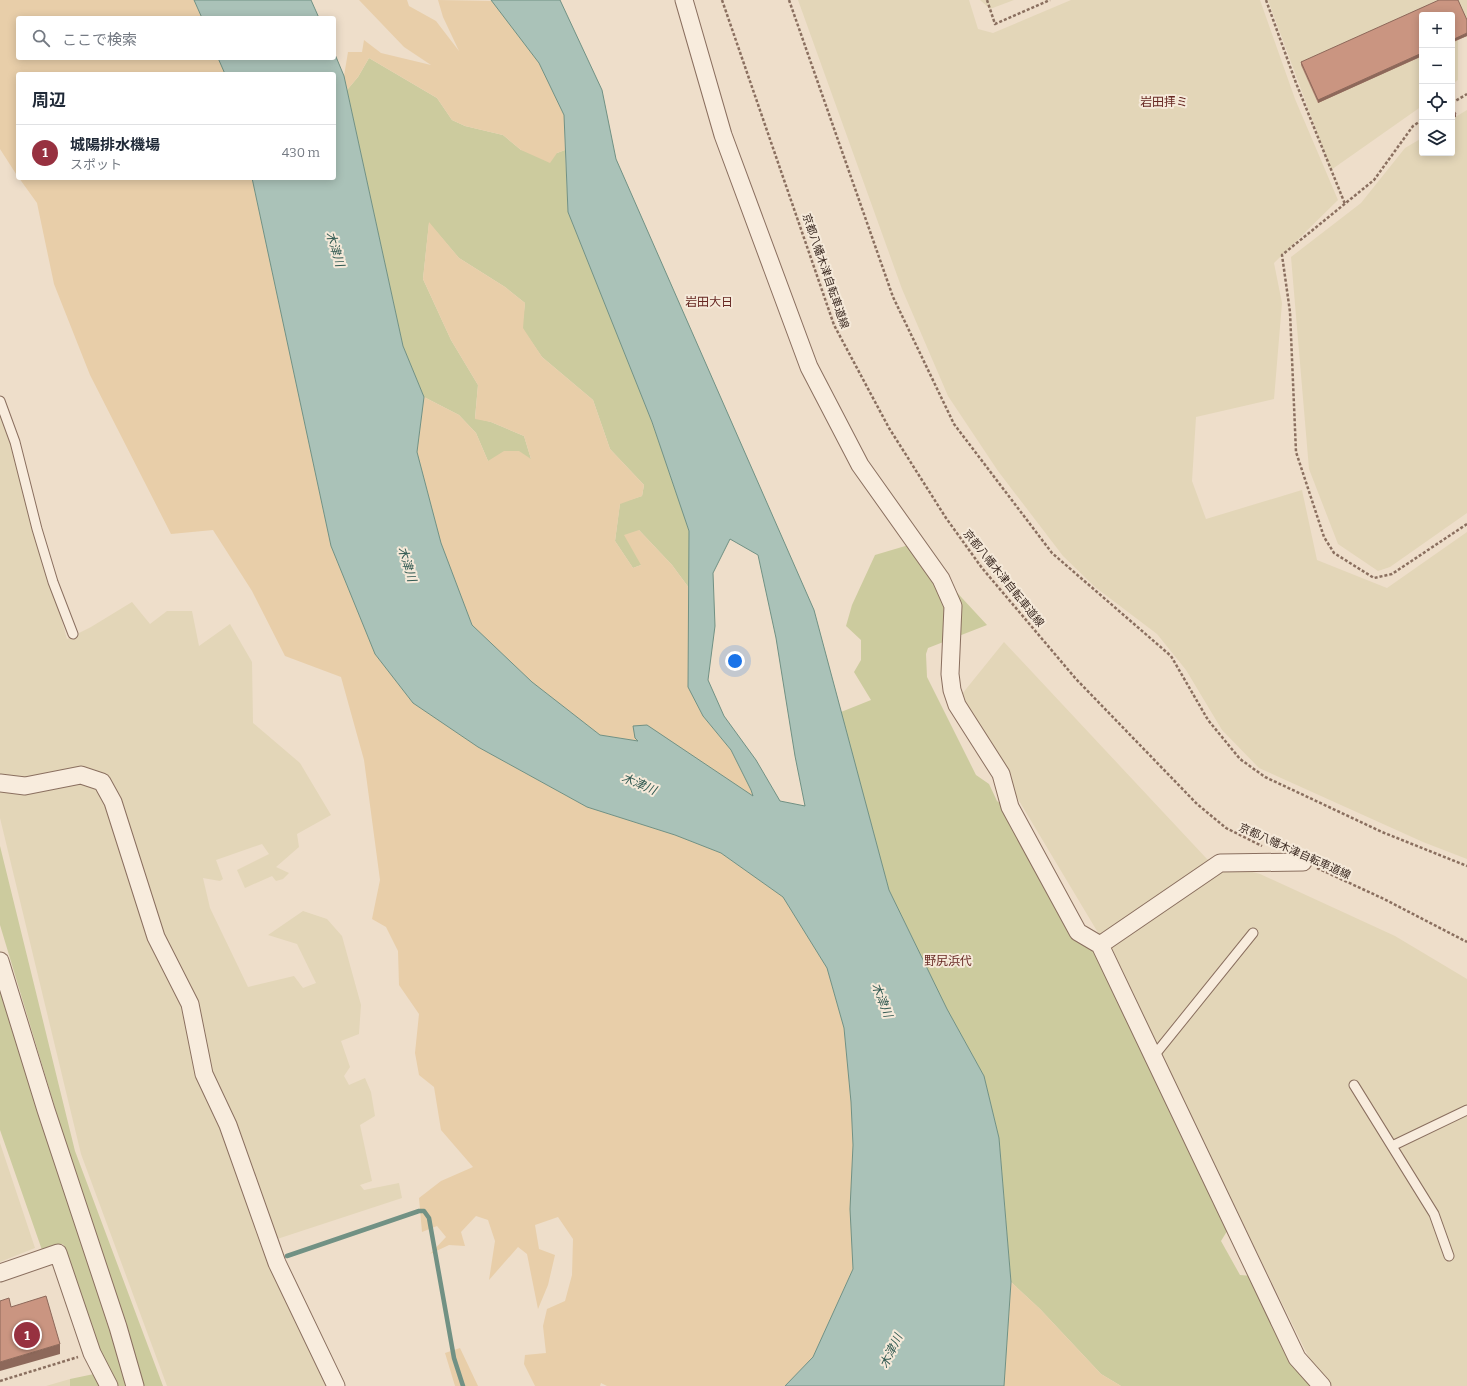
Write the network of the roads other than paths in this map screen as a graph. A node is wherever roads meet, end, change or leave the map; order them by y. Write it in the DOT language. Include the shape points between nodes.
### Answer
graph roads {
  1 [pos="684,0"];
  2 [pos="0,401"];
  3 [pos="73,634"];
  4 [pos="0,783"];
  5 [pos="1304,862"];
  6 [pos="1253,933"];
  7 [pos="1100,945"];
  8 [pos="0,961"];
  9 [pos="1153,1057"];
  10 [pos="1354,1085"];
  11 [pos="1467,1110"];
  12 [pos="1392,1146"];
  13 [pos="1449,1256"];
  14 [pos="0,1273"];
  15 [pos="109,1386"];
  16 [pos="135,1386"];
  17 [pos="336,1386"];
  18 [pos="1322,1386"];
  1 -- 7 [label="street" via="723,135 809,367 860,465 941,579 953,606 950,674 957,705 1001,774 1010,807 1078,932"];
  2 -- 3 [label="lane" via="15,442 53,582"];
  4 -- 17 [label="street" via="25,786 81,775 102,782 113,802 156,937 190,1004 204,1074 228,1125 277,1263"];
  5 -- 7 [label="street" via="1220,863"];
  6 -- 9 [label="lane"];
  7 -- 9 [label="street"];
  8 -- 16 [label="street"];
  9 -- 18 [label="street" via="1297,1358"];
  10 -- 12 [label="lane"];
  11 -- 12 [label="lane"];
  12 -- 13 [label="lane" via="1434,1214"];
  14 -- 15 [label="street" via="58,1253 92,1353"];
}
